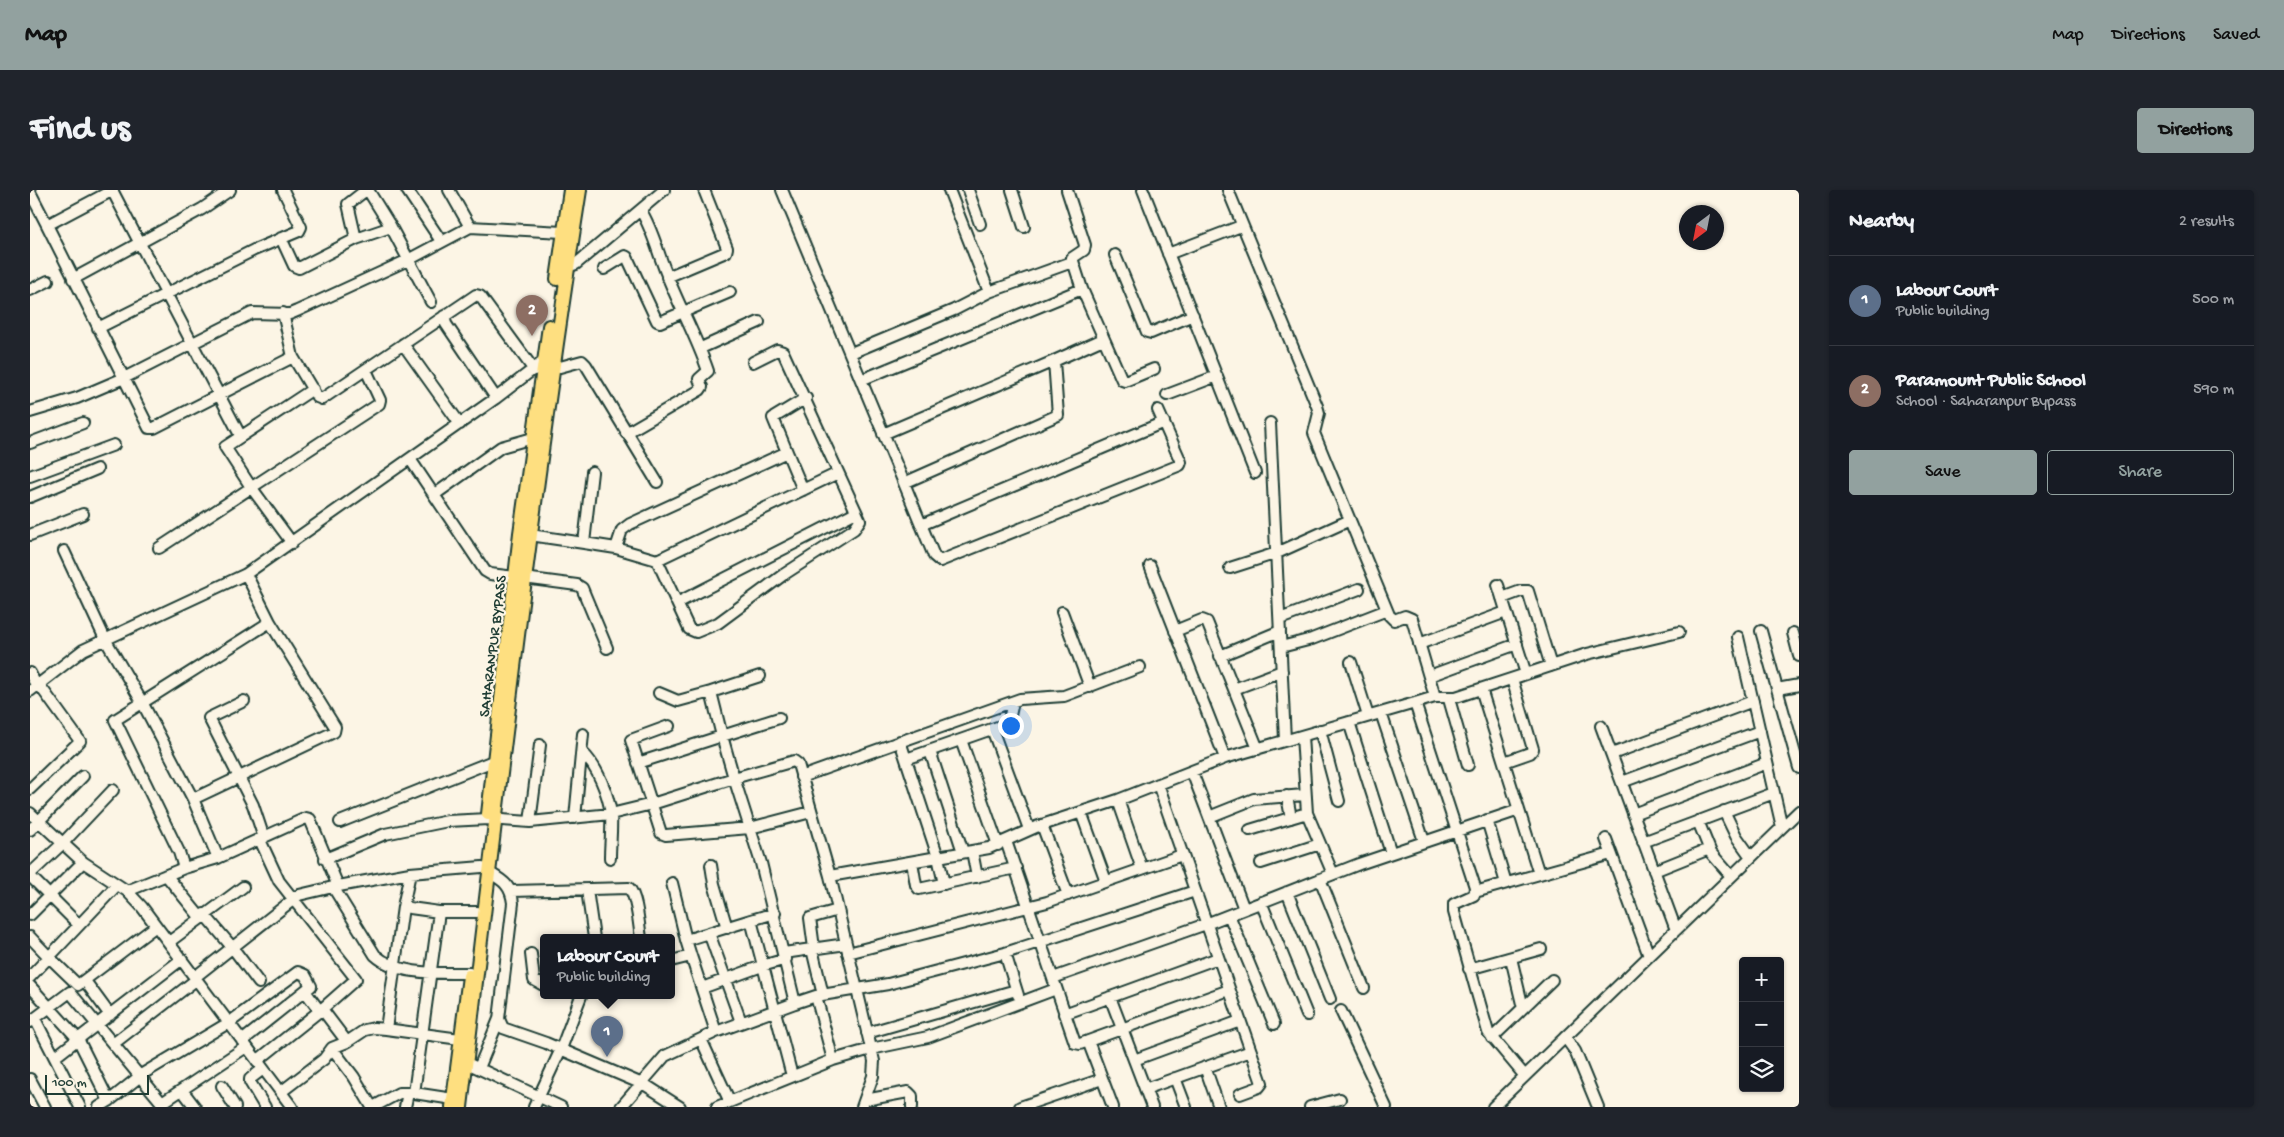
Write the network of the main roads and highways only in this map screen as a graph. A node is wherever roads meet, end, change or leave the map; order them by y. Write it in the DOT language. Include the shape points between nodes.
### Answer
graph roads {
  1 [pos="570,190"];
  2 [pos="580,190"];
  3 [pos="563,266"];
  4 [pos="546,365"];
  5 [pos="523,554"];
  6 [pos="520,577"];
  7 [pos="492,819"];
  8 [pos="486,870"];
  9 [pos="456,1104"];
  1 -- 3 [label="main road, SAHARANPUR BYPASS" via="563,232"];
  2 -- 3 [label="main road"];
  3 -- 4 [label="main road, SAHARANPUR BYPASS"];
  4 -- 5 [label="main road, SAHARANPUR BYPASS" via="533,438"];
  4 -- 5 [label="main road" via="530,535"];
  5 -- 6 [label="main road, SAHARANPUR BYPASS"];
  6 -- 7 [label="main road"];
  6 -- 7 [label="main road, SAHARANPUR BYPASS" via="493,761"];
  7 -- 8 [label="main road, SAHARANPUR BYPASS"];
  8 -- 9 [label="main road, SAHARANPUR BYPASS" via="477,912 460,1039"];
  8 -- 9 [label="main road" via="467,1063"];
}
